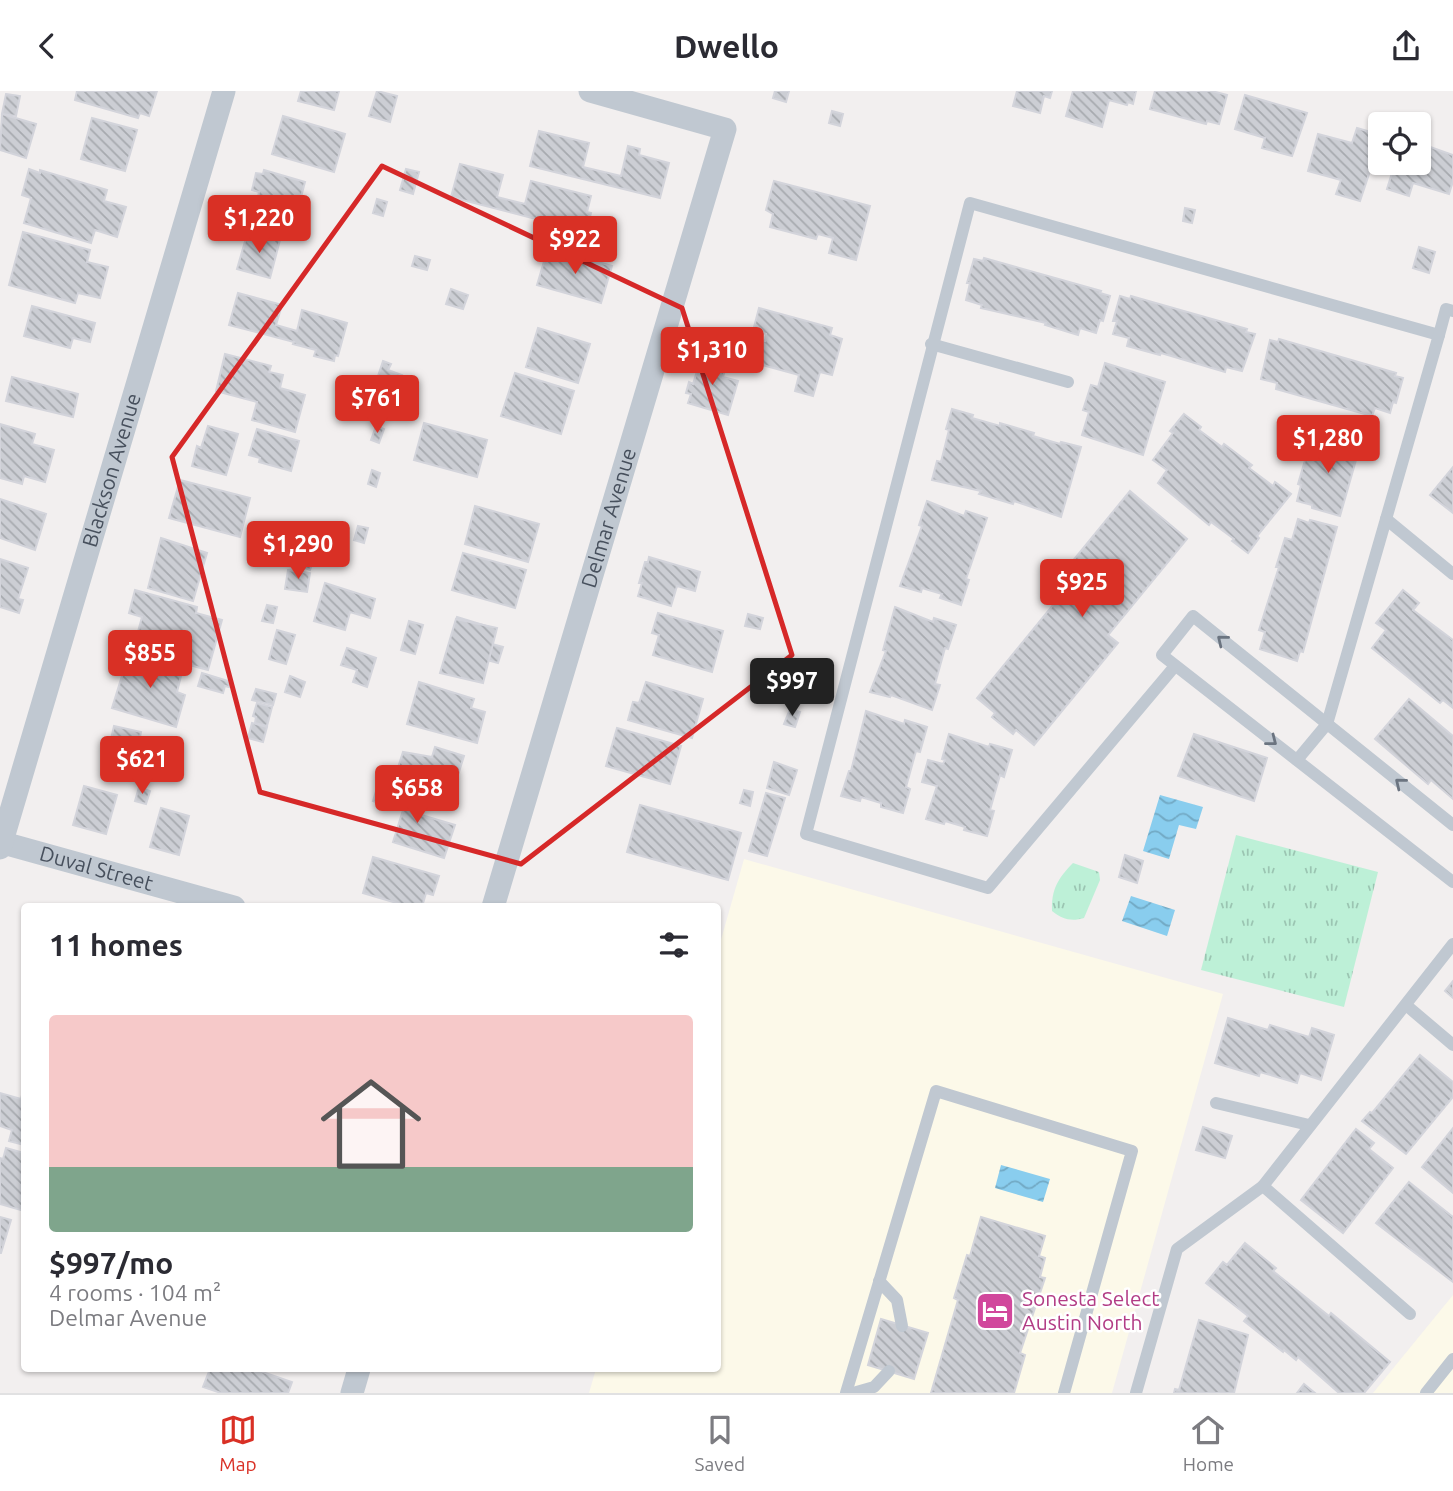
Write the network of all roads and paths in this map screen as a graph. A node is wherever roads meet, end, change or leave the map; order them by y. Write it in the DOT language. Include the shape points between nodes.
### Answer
graph roads {
  1 [pos="224,91"];
  2 [pos="590,91"];
  3 [pos="1453,311"];
  4 [pos="1439,335"];
  5 [pos="931,344"];
  6 [pos="1068,382"];
  7 [pos="1386,519"];
  8 [pos="1453,574"];
  9 [pos="1175,666"];
  10 [pos="1328,724"];
  11 [pos="1297,760"];
  12 [pos="1453,825"];
  13 [pos="1,844"];
  14 [pos="1453,882"];
  15 [pos="219,903"];
  16 [pos="494,903"];
  17 [pos="1453,944"];
  18 [pos="1406,1005"];
  19 [pos="1453,1045"];
  20 [pos="1216,1103"];
  21 [pos="1309,1125"];
  22 [pos="1263,1186"];
  23 [pos="879,1281"];
  24 [pos="1410,1314"];
  25 [pos="902,1326"];
  26 [pos="1453,1359"];
  27 [pos="889,1371"];
  28 [pos="358,1372"];
  29 [pos="352,1393"];
  30 [pos="846,1393"];
  31 [pos="853,1393"];
  32 [pos="1064,1393"];
  33 [pos="1136,1393"];
  34 [pos="1426,1393"];
  1 -- 13 [label="street, Blackson Avenue"];
  2 -- 16 [label="street, Delmar Avenue" via="725,129"];
  3 -- 4 [label="lane" via="1446,309"];
  4 -- 5 [label="lane" via="970,203"];
  4 -- 7 [label="lane"];
  5 -- 6 [label="lane"];
  5 -- 9 [label="lane" via="806,834 988,888"];
  7 -- 8 [label="lane"];
  7 -- 10 [label="lane"];
  10 -- 9 [label="lane, one-way" via="1193,616 1162,655"];
  9 -- 11 [label="lane, one-way"];
  10 -- 11 [label="lane"];
  12 -- 10 [label="lane, one-way"];
  11 -- 14 [label="lane"];
  13 -- 15 [label="street, Duval Street"];
  17 -- 18 [label="lane"];
  18 -- 19 [label="lane"];
  18 -- 21 [label="lane"];
  20 -- 21 [label="lane"];
  21 -- 22 [label="lane"];
  22 -- 24 [label="lane"];
  22 -- 33 [label="lane" via="1177,1249"];
  23 -- 25 [label="lane" via="897,1300"];
  23 -- 30 [label="lane"];
  23 -- 32 [label="lane" via="936,1091 1132,1151"];
  26 -- 34 [label="lane"];
  27 -- 31 [label="lane" via="874,1387"];
  28 -- 29 [label="street"];
}
